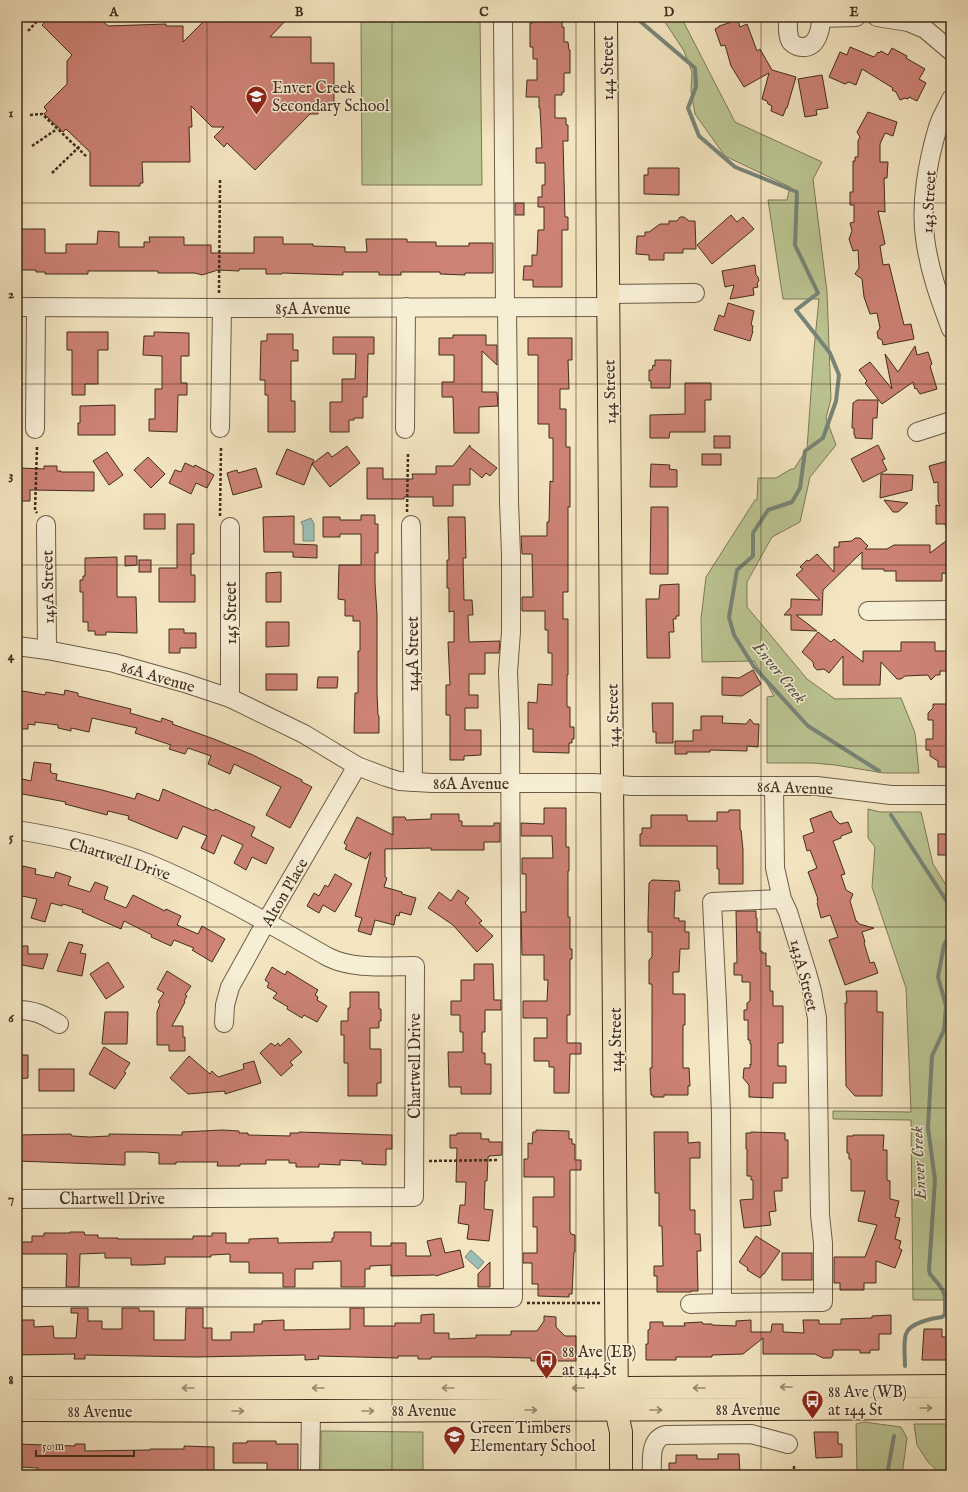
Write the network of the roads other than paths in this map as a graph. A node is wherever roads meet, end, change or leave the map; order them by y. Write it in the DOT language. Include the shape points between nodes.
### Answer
graph roads {
  1 [pos="503,17"];
  2 [pos="606,17"];
  3 [pos="788,17"];
  4 [pos="821,17"];
  5 [pos="856,17"];
  6 [pos="877,17"];
  7 [pos="951,51"];
  8 [pos="951,99"];
  9 [pos="695,293"];
  10 [pos="608,301"];
  11 [pos="221,303"];
  12 [pos="17,307"];
  13 [pos="36,308"];
  14 [pos="406,308"];
  15 [pos="506,308"];
  16 [pos="951,329"];
  17 [pos="951,421"];
  18 [pos="220,428"];
  19 [pos="35,429"];
  20 [pos="406,429"];
  21 [pos="917,432"];
  22 [pos="409,520"];
  23 [pos="46,525"];
  24 [pos="230,528"];
  25 [pos="951,610"];
  26 [pos="868,611"];
  27 [pos="17,646"];
  28 [pos="47,650"];
  29 [pos="230,698"];
  30 [pos="357,766"];
  31 [pos="413,782"];
  32 [pos="511,784"];
  33 [pos="613,785"];
  34 [pos="774,786"];
  35 [pos="951,795"];
  36 [pos="17,830"];
  37 [pos="782,899"];
  38 [pos="266,922"];
  39 [pos="17,1010"];
  40 [pos="224,1023"];
  41 [pos="59,1024"];
  42 [pos="17,1199"];
  43 [pos="17,1296"];
  44 [pos="722,1303"];
  45 [pos="690,1304"];
  46 [pos="951,1386"];
  47 [pos="17,1388"];
  48 [pos="617,1388"];
  49 [pos="951,1408"];
  50 [pos="17,1410"];
  51 [pos="311,1411"];
  52 [pos="617,1412"];
  53 [pos="788,1444"];
  54 [pos="310,1475"];
  55 [pos="612,1475"];
  56 [pos="621,1475"];
  57 [pos="652,1475"];
  1 -- 15 [label="street"];
  2 -- 10 [label="main road, 144 Street"];
  3 -- 4 [label="street" via="791,42 799,47 807,47 813,45"];
  4 -- 5 [label="street"];
  6 -- 7 [label="street" via="908,22 925,29"];
  8 -- 16 [label="street, 143 Street" via="939,126 926,179 923,223 929,262"];
  9 -- 10 [label="street, 85A Avenue"];
  10 -- 15 [label="street, 85A Avenue"];
  10 -- 33 [label="main road, 144 Street"];
  11 -- 13 [label="street, 85A Avenue"];
  11 -- 14 [label="street, 85A Avenue"];
  11 -- 18 [label="street"];
  12 -- 13 [label="street, 85A Avenue"];
  13 -- 19 [label="street"];
  14 -- 15 [label="street, 85A Avenue"];
  14 -- 20 [label="street"];
  15 -- 32 [label="street" via="512,554 508,672"];
  17 -- 21 [label="street"];
  22 -- 31 [label="street, 144A Street"];
  23 -- 28 [label="street, 145A Street"];
  24 -- 29 [label="street, 145 Street"];
  25 -- 26 [label="street"];
  27 -- 28 [label="street, 86A Avenue"];
  28 -- 29 [label="street, 86A Avenue" via="114,663"];
  29 -- 30 [label="street, 86A Avenue" via="304,734"];
  30 -- 31 [label="street, 86A Avenue" via="386,777"];
  30 -- 38 [label="street, Alton Place"];
  31 -- 32 [label="street, 86A Avenue"];
  32 -- 33 [label="street, 86A Avenue"];
  32 -- 43 [label="street" via="513,1298"];
  33 -- 34 [label="street, 86A Avenue"];
  33 -- 48 [label="main road, 144 Street"];
  34 -- 35 [label="street, 86A Avenue" via="824,787 891,795"];
  34 -- 37 [label="street, 143A Street" via="774,855"];
  36 -- 38 [label="street, Chartwell Drive" via="77,842 145,862 202,888"];
  37 -- 44 [label="street" via="712,902 721,1115"];
  37 -- 44 [label="street, 143A Street" via="807,973 817,1018 820,1215 824,1243 823,1302"];
  38 -- 40 [label="street, Alton Place" via="230,987"];
  38 -- 42 [label="street, Chartwell Drive" via="344,964 415,966 414,1197"];
  39 -- 41 [label="street" via="40,1013"];
  44 -- 45 [label="street"];
  46 -- 48 [label="main road, 88 Avenue, one-way"];
  48 -- 47 [label="main road, 88 Avenue, one-way"];
  48 -- 52 [label="main road, 144 Street"];
  52 -- 49 [label="main road, 88 Avenue, one-way"];
  50 -- 51 [label="main road, 88 Avenue, one-way"];
  51 -- 52 [label="main road, 88 Avenue, one-way"];
  51 -- 54 [label="street"];
  52 -- 55 [label="main road, 144 Street" via="612,1432"];
  52 -- 56 [label="main road, 144 Street" via="621,1432"];
  53 -- 57 [label="street" via="751,1434 660,1436 652,1451"];
}
